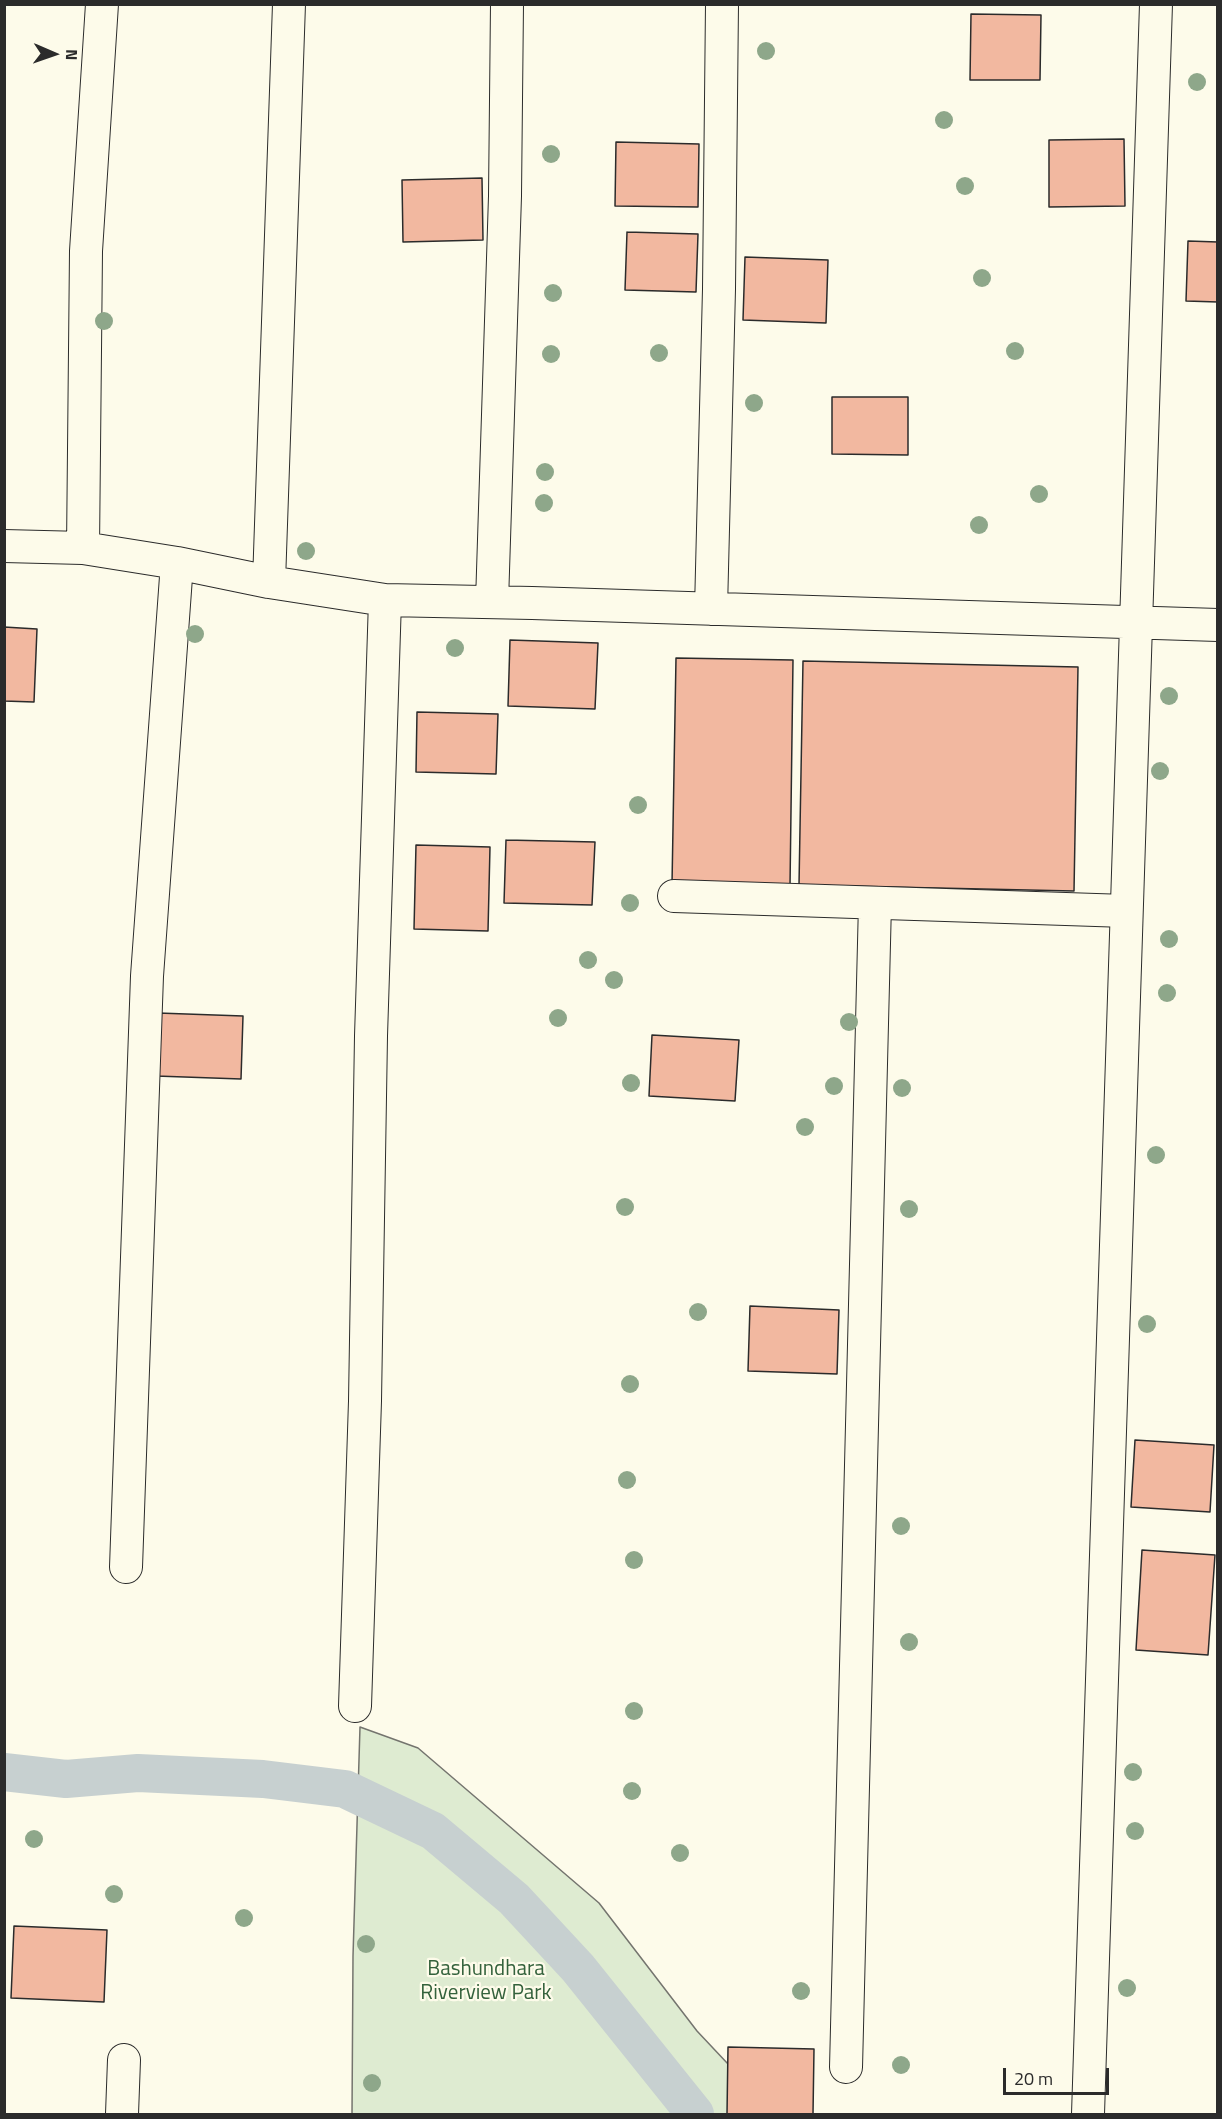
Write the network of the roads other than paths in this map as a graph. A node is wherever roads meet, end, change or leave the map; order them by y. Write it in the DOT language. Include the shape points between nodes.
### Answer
graph roads {
  1 [pos="102,4"];
  2 [pos="289,4"];
  3 [pos="507,4"];
  4 [pos="722,4"];
  5 [pos="1156,4"];
  6 [pos="4,546"];
  7 [pos="83,548"];
  8 [pos="177,563"];
  9 [pos="269,582"];
  10 [pos="385,600"];
  11 [pos="492,602"];
  12 [pos="711,609"];
  13 [pos="1136,623"];
  14 [pos="1218,625"];
  15 [pos="674,896"];
  16 [pos="875,903"];
  17 [pos="1126,911"];
  18 [pos="126,1567"];
  19 [pos="355,1706"];
  20 [pos="124,2060"];
  21 [pos="846,2067"];
  22 [pos="122,2115"];
  23 [pos="1088,2115"];
  1 -- 7 [label="street" via="86,251"];
  2 -- 9 [label="street"];
  3 -- 11 [label="street"];
  4 -- 12 [label="street"];
  5 -- 13 [label="street"];
  6 -- 7 [label="street"];
  7 -- 8 [label="street"];
  8 -- 9 [label="street"];
  8 -- 18 [label="street" via="147,976"];
  9 -- 10 [label="street"];
  10 -- 11 [label="street"];
  10 -- 19 [label="street"];
  11 -- 12 [label="street"];
  12 -- 13 [label="street"];
  13 -- 14 [label="street"];
  13 -- 17 [label="street"];
  15 -- 16 [label="street"];
  16 -- 17 [label="street"];
  16 -- 21 [label="street"];
  17 -- 23 [label="street"];
  20 -- 22 [label="street"];
}
